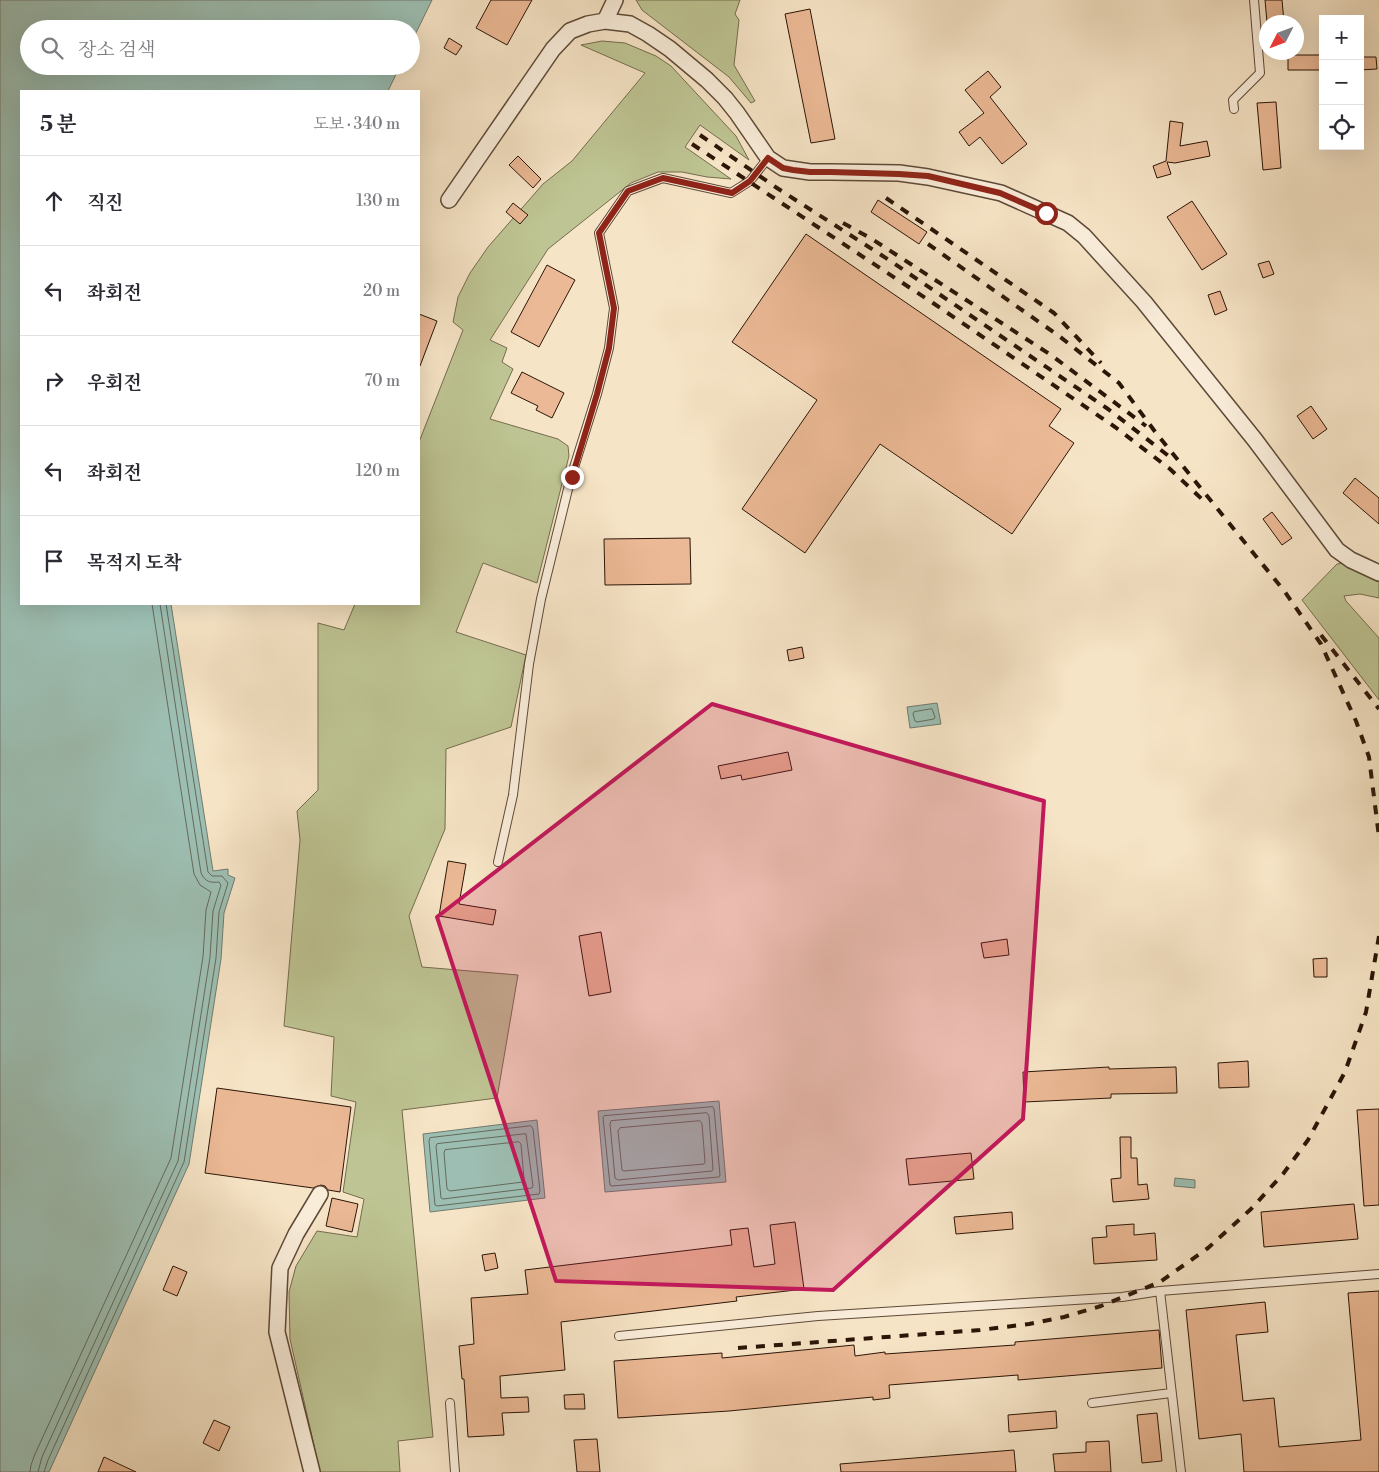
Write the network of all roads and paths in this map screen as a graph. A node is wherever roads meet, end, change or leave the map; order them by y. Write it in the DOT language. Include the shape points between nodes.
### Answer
graph roads {
  1 [pos="615,0"];
  2 [pos="1254,0"];
  3 [pos="606,21"];
  4 [pos="1234,109"];
  5 [pos="768,158"];
  6 [pos="449,200"];
  7 [pos="1379,573"];
  8 [pos="498,862"];
  9 [pos="320,1194"];
  10 [pos="1379,1274"];
  11 [pos="1160,1291"];
  12 [pos="619,1336"];
  13 [pos="1171,1393"];
  14 [pos="450,1403"];
  15 [pos="1092,1403"];
  16 [pos="312,1472"];
  17 [pos="455,1472"];
  18 [pos="1181,1472"];
  1 -- 3 [label="street"];
  2 -- 4 [label="lane" via="1260,72 1233,100"];
  3 -- 5 [label="street" via="630,24 648,34 707,80 737,113"];
  3 -- 6 [label="street" via="570,31 553,49"];
  5 -- 7 [label="street" via="783,168 810,172 928,176 1000,193 1068,222 1144,302 1255,440 1337,550"];
  5 -- 8 [label="lane" via="750,181 732,193 663,178 628,191 599,233 614,308 609,348 541,599 512,795"];
  9 -- 16 [label="street" via="280,1268 278,1332"];
  10 -- 11 [label="lane"];
  11 -- 12 [label="lane" via="1122,1297 818,1316"];
  11 -- 13 [label="lane"];
  13 -- 15 [label="lane"];
  13 -- 18 [label="lane"];
  14 -- 17 [label="lane"];
}
